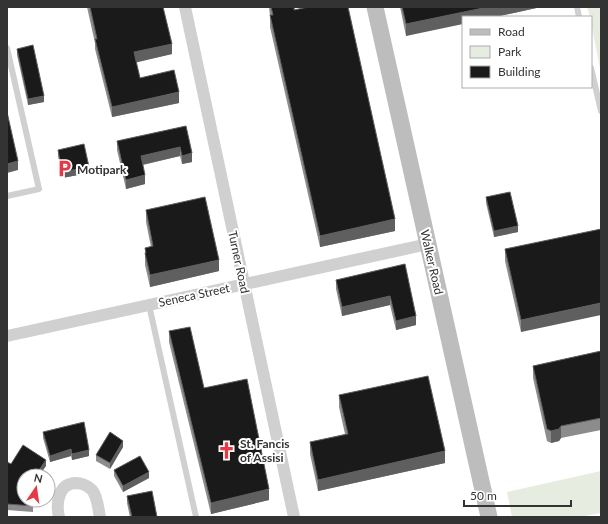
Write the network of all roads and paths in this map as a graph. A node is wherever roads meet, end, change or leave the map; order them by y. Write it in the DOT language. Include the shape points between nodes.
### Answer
graph roads {
  1 [pos="185,7"];
  2 [pos="375,7"];
  3 [pos="7,48"];
  4 [pos="592,72"];
  5 [pos="601,111"];
  6 [pos="7,196"];
  7 [pos="428,244"];
  8 [pos="244,284"];
  9 [pos="149,305"];
  10 [pos="7,336"];
  11 [pos="59,517"];
  12 [pos="100,517"];
  13 [pos="196,517"];
  14 [pos="294,517"];
  15 [pos="489,517"];
  1 -- 8 [label="street, Turner Road"];
  2 -- 7 [label="main road, Walker Road"];
  3 -- 6 [label="lane" via="39,189"];
  4 -- 5 [label="lane"];
  7 -- 8 [label="street, Seneca Street"];
  7 -- 15 [label="main road, Walker Road"];
  8 -- 9 [label="street, Seneca Street"];
  8 -- 14 [label="street, Turner Road"];
  9 -- 10 [label="street, Seneca Street"];
  9 -- 13 [label="lane"];
  11 -- 12 [label="street" via="57,506 65,487 72,483 82,483 92,490 96,497"];
}
